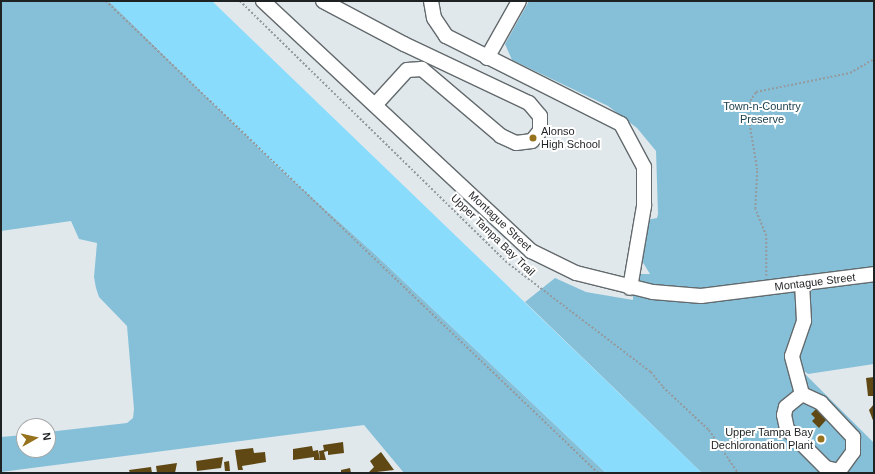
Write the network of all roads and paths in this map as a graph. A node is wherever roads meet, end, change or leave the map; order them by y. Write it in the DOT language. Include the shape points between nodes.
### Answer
graph roads {
  1 [pos="106,1"];
  2 [pos="240,1"];
  3 [pos="263,1"];
  4 [pos="324,1"];
  5 [pos="431,1"];
  6 [pos="519,1"];
  7 [pos="487,58"];
  8 [pos="874,59"];
  9 [pos="375,105"];
  10 [pos="874,274"];
  11 [pos="766,276"];
  12 [pos="802,283"];
  13 [pos="630,288"];
  14 [pos="802,394"];
  15 [pos="832,472"];
  16 [pos="598,473"];
  17 [pos="738,473"];
  1 -- 16 [label="path"];
  2 -- 17 [label="path, Upper Tampa Bay Trail" via="509,264 651,372 663,387 709,430"];
  3 -- 9 [label="street, Montague Street"];
  4 -- 9 [label="street" via="335,10 529,103 540,116 540,131 532,141 516,144 501,136 422,69 407,70"];
  5 -- 7 [label="street" via="434,18 446,36"];
  6 -- 7 [label="street"];
  7 -- 13 [label="street" via="621,124 644,167 644,206"];
  8 -- 11 [label="path" via="850,73 756,92 750,101 748,116 757,170 755,208 766,236"];
  9 -- 13 [label="street, Montague Street" via="531,251 576,273"];
  10 -- 12 [label="street, Montague Street"];
  12 -- 13 [label="street, Montague Street" via="701,296"];
  12 -- 14 [label="street" via="804,321 792,356"];
  14 -- 15 [label="street" via="786,407 784,415 787,429"];
  14 -- 15 [label="street" via="821,403 853,437 854,452 839,471"];
}
